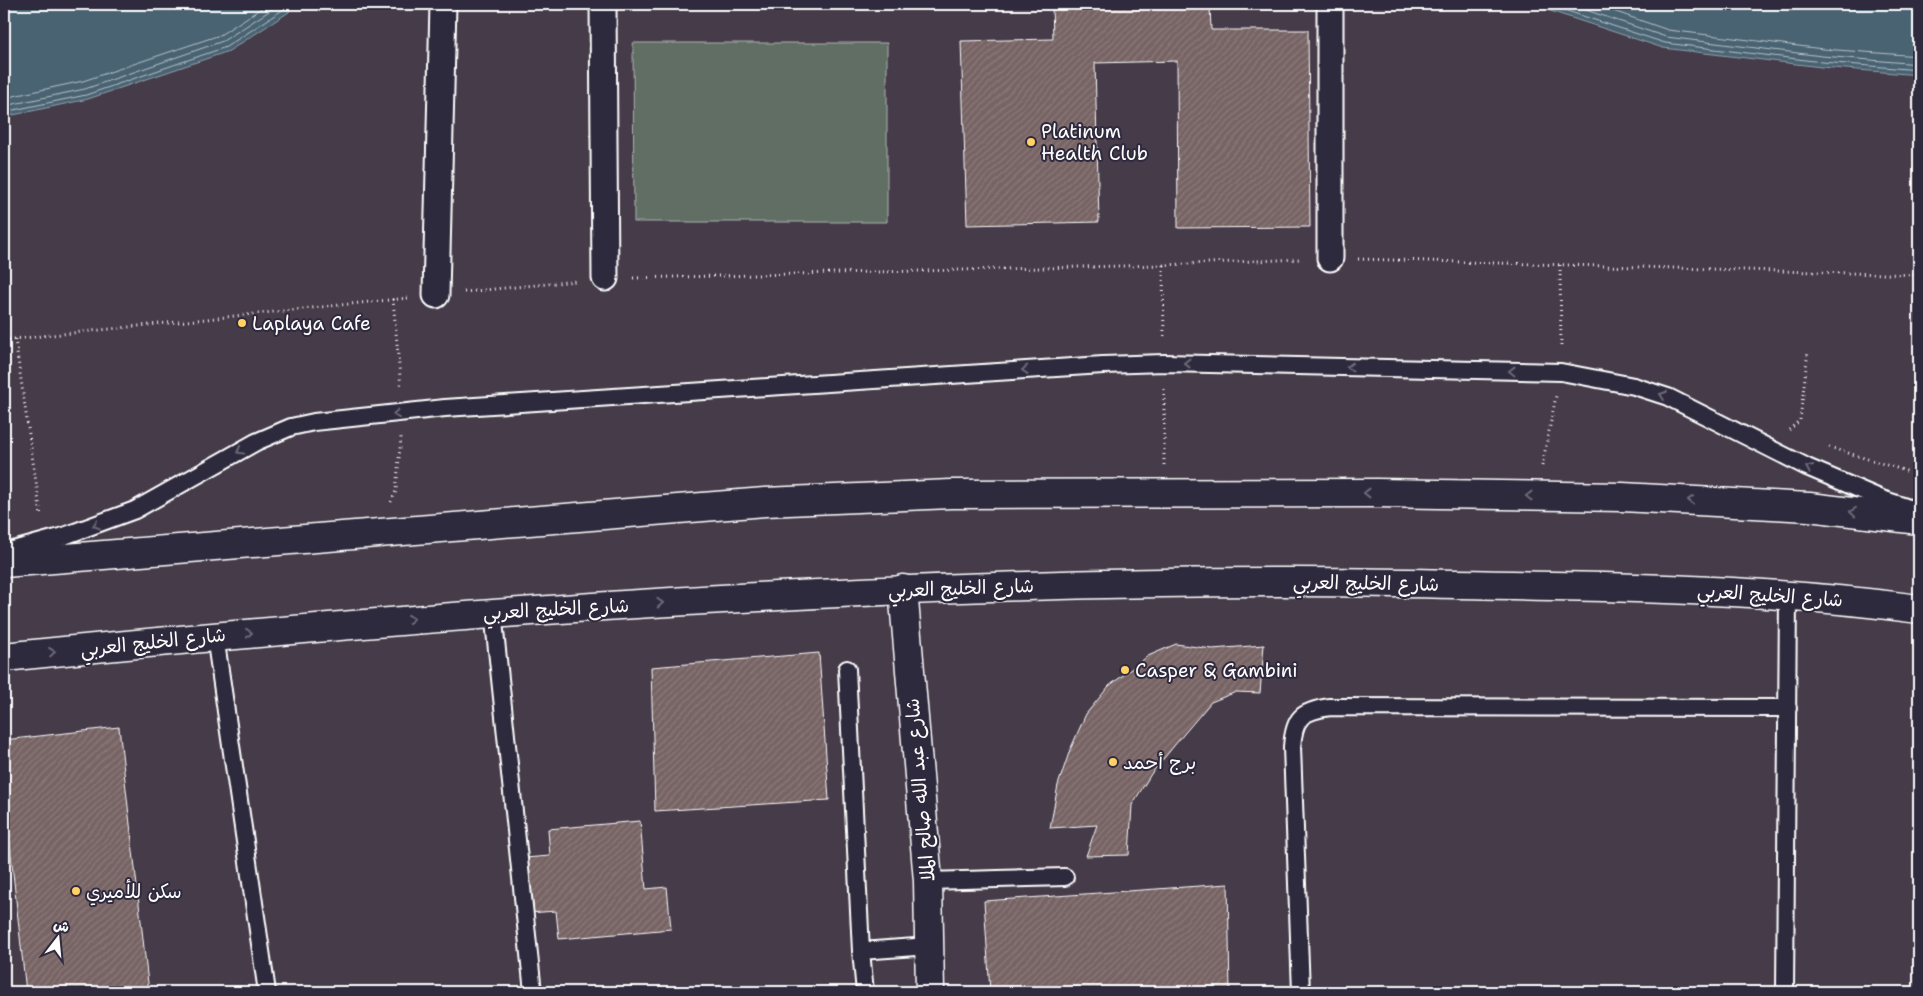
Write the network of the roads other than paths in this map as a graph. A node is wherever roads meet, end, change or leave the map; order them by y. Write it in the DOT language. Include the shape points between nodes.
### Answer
graph roads {
  1 [pos="443,4"];
  2 [pos="604,4"];
  3 [pos="1330,4"];
  4 [pos="1330,258"];
  5 [pos="605,278"];
  6 [pos="436,295"];
  7 [pos="1919,511"];
  8 [pos="1919,520"];
  9 [pos="4,552"];
  10 [pos="4,562"];
  11 [pos="903,589"];
  12 [pos="1788,596"];
  13 [pos="1919,609"];
  14 [pos="493,612"];
  15 [pos="215,636"];
  16 [pos="4,657"];
  17 [pos="847,669"];
  18 [pos="1788,708"];
  19 [pos="1065,877"];
  20 [pos="928,881"];
  21 [pos="929,946"];
  22 [pos="861,951"];
  23 [pos="267,992"];
  24 [pos="533,992"];
  25 [pos="865,992"];
  26 [pos="930,992"];
  27 [pos="1301,992"];
  28 [pos="1785,992"];
  1 -- 6 [label="street"];
  2 -- 5 [label="street"];
  3 -- 4 [label="street"];
  7 -- 9 [label="lane, one-way" via="1844,483 1668,397 1634,386 1561,372 1196,363 1102,364 455,407 314,422 291,427 256,442 135,510 44,542"];
  8 -- 10 [label="main road, one-way" via="1809,507 1622,497 1377,493 951,494 765,502"];
  11 -- 12 [label="main road, شارع الخليج العربي" via="1376,582 1706,589"];
  14 -- 11 [label="main road, شارع الخليج العربي, one-way"];
  11 -- 20 [label="main road, شارع عبد الله صالح الملا"];
  12 -- 13 [label="main road, شارع الخليج العربي"];
  12 -- 18 [label="lane"];
  15 -- 14 [label="main road, شارع الخليج العربي, one-way"];
  14 -- 24 [label="lane"];
  16 -- 15 [label="main road, شارع الخليج العربي, one-way"];
  15 -- 23 [label="lane"];
  17 -- 22 [label="lane"];
  18 -- 27 [label="lane" via="1330,707 1312,710 1300,717 1293,731 1292,747"];
  18 -- 28 [label="lane"];
  19 -- 20 [label="lane"];
  20 -- 21 [label="main road, شارع عبد الله صالح الملا"];
  21 -- 22 [label="lane"];
  21 -- 26 [label="main road, شارع عبد الله صالح الملا"];
  22 -- 25 [label="lane"];
}
